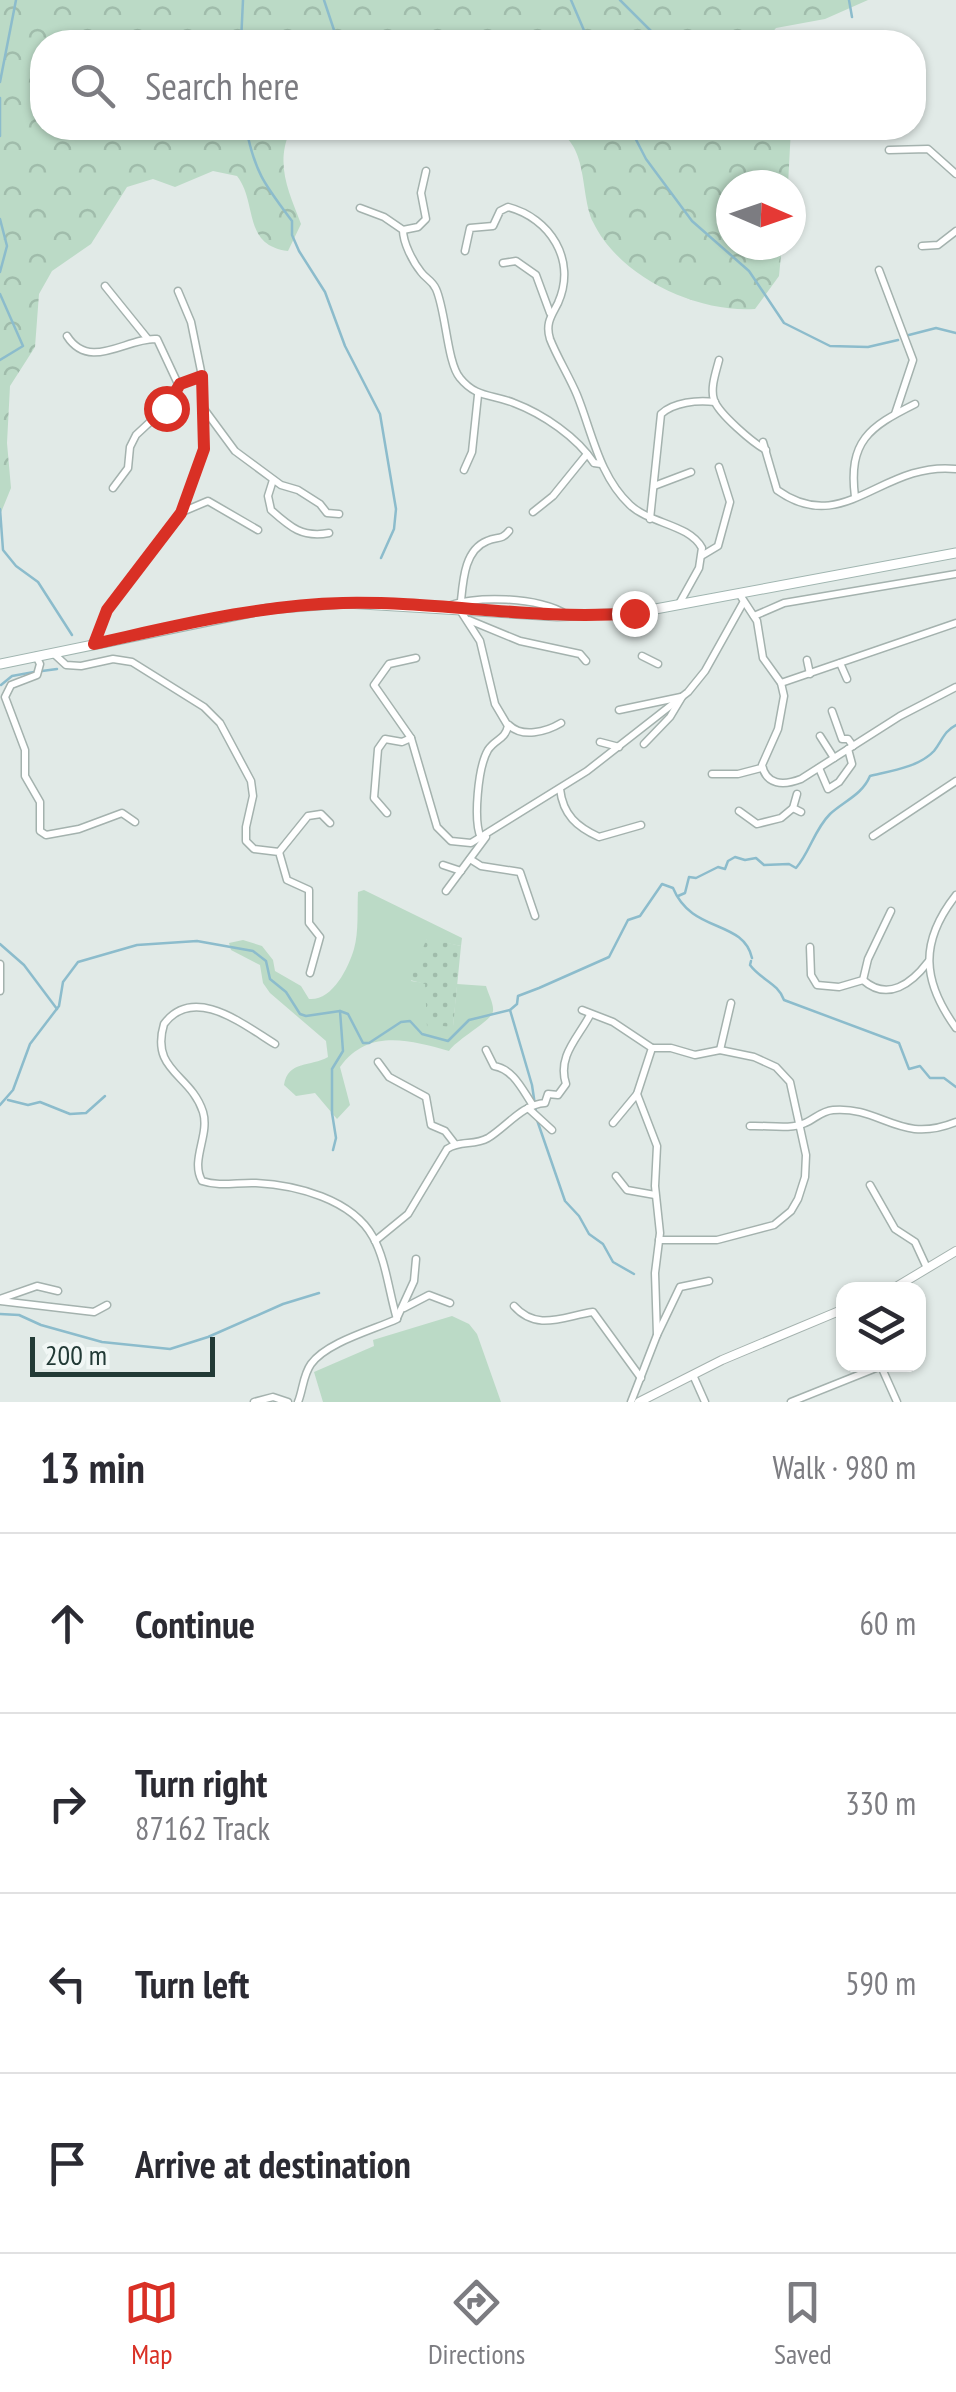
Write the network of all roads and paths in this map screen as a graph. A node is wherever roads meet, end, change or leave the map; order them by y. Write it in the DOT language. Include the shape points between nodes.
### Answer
graph roads {
  1 [pos="889,150"];
  2 [pos="426,171"];
  3 [pos="956,174"];
  4 [pos="360,208"];
  5 [pos="403,230"];
  6 [pos="956,231"];
  7 [pos="922,246"];
  8 [pos="465,251"];
  9 [pos="503,264"];
  10 [pos="880,270"];
  11 [pos="105,286"];
  12 [pos="178,291"];
  13 [pos="551,314"];
  14 [pos="67,336"];
  15 [pos="147,338"];
  16 [pos="719,360"];
  17 [pos="202,376"];
  18 [pos="179,386"];
  19 [pos="478,396"];
  20 [pos="714,402"];
  21 [pos="915,404"];
  22 [pos="204,409"];
  23 [pos="895,414"];
  24 [pos="587,454"];
  25 [pos="602,464"];
  26 [pos="719,467"];
  27 [pos="956,469"];
  28 [pos="464,470"];
  29 [pos="690,472"];
  30 [pos="274,480"];
  31 [pos="654,486"];
  32 [pos="113,488"];
  33 [pos="854,497"];
  34 [pos="533,512"];
  35 [pos="181,513"];
  36 [pos="339,514"];
  37 [pos="650,519"];
  38 [pos="258,530"];
  39 [pos="509,531"];
  40 [pos="329,533"];
  41 [pos="956,553"];
  42 [pos="703,555"];
  43 [pos="956,574"];
  44 [pos="741,599"];
  45 [pos="461,605"];
  46 [pos="679,606"];
  47 [pos="754,616"];
  48 [pos="468,620"];
  49 [pos="956,623"];
  50 [pos="94,644"];
  51 [pos="642,656"];
  52 [pos="56,657"];
  53 [pos="416,658"];
  54 [pos="38,660"];
  55 [pos="807,660"];
  56 [pos="586,661"];
  57 [pos="840,663"];
  58 [pos="0,664"];
  59 [pos="658,664"];
  60 [pos="810,674"];
  61 [pos="846,679"];
  62 [pos="780,683"];
  63 [pos="956,687"];
  64 [pos="682,696"];
  65 [pos="619,710"];
  66 [pos="832,711"];
  67 [pos="505,720"];
  68 [pos="561,723"];
  69 [pos="820,736"];
  70 [pos="411,738"];
  71 [pos="600,742"];
  72 [pos="644,744"];
  73 [pos="619,747"];
  74 [pos="850,748"];
  75 [pos="834,758"];
  76 [pos="761,768"];
  77 [pos="819,768"];
  78 [pos="712,774"];
  79 [pos="956,781"];
  80 [pos="560,788"];
  81 [pos="797,794"];
  82 [pos="739,811"];
  83 [pos="386,814"];
  84 [pos="134,822"];
  85 [pos="330,823"];
  86 [pos="641,825"];
  87 [pos="873,836"];
  88 [pos="484,837"];
  89 [pos="280,852"];
  90 [pos="470,859"];
  91 [pos="443,865"];
  92 [pos="461,871"];
  93 [pos="446,891"];
  94 [pos="956,895"];
  95 [pos="891,912"];
  96 [pos="534,916"];
  97 [pos="810,947"];
  98 [pos="928,961"];
  99 [pos="0,964"];
  100 [pos="310,973"];
  101 [pos="863,980"];
  102 [pos="0,991"];
  103 [pos="731,1003"];
  104 [pos="582,1010"];
  105 [pos="590,1015"];
  106 [pos="956,1028"];
  107 [pos="275,1044"];
  108 [pos="652,1048"];
  109 [pos="486,1050"];
  110 [pos="720,1050"];
  111 [pos="378,1062"];
  112 [pos="637,1094"];
  113 [pos="533,1107"];
  114 [pos="956,1122"];
  115 [pos="613,1123"];
  116 [pos="801,1125"];
  117 [pos="750,1126"];
  118 [pos="552,1130"];
  119 [pos="455,1144"];
  120 [pos="616,1176"];
  121 [pos="870,1185"];
  122 [pos="655,1195"];
  123 [pos="659,1240"];
  124 [pos="375,1241"];
  125 [pos="956,1250"];
  126 [pos="416,1259"];
  127 [pos="927,1268"];
  128 [pos="710,1280"];
  129 [pos="904,1282"];
  130 [pos="58,1291"];
  131 [pos="0,1300"];
  132 [pos="450,1303"];
  133 [pos="107,1306"];
  134 [pos="514,1306"];
  135 [pos="403,1309"];
  136 [pos="836,1312"];
  137 [pos="397,1319"];
  138 [pos="657,1335"];
  139 [pos="865,1372"];
  140 [pos="883,1372"];
  141 [pos="693,1374"];
  142 [pos="640,1378"];
  143 [pos="807,1399"];
  144 [pos="254,1402"];
  145 [pos="288,1402"];
  146 [pos="298,1402"];
  147 [pos="630,1402"];
  148 [pos="640,1402"];
  149 [pos="705,1402"];
  150 [pos="792,1402"];
  151 [pos="897,1402"];
  1 -- 3 [label="street" via="928,149"];
  2 -- 5 [label="street" via="426,220"];
  4 -- 5 [label="street"];
  5 -- 19 [label="street" via="441,302 456,373"];
  6 -- 7 [label="street" via="938,246"];
  8 -- 13 [label="street" via="472,226 493,226 508,208 529,214 560,246 562,286"];
  9 -- 13 [label="street" via="516,261 536,275"];
  10 -- 23 [label="street" via="913,357"];
  11 -- 15 [label="street"];
  12 -- 17 [label="street"];
  13 -- 25 [label="street" via="549,335"];
  14 -- 15 [label="street" via="82,352 126,348"];
  15 -- 18 [label="street" via="160,340"];
  16 -- 20 [label="street"];
  17 -- 18 [label="street"];
  17 -- 22 [label="street"];
  18 -- 32 [label="street" via="136,435 128,468"];
  19 -- 24 [label="street" via="518,404"];
  19 -- 28 [label="street"];
  20 -- 31 [label="street" via="662,412"];
  20 -- 33 [label="street" via="765,446 776,490 793,502 834,507"];
  21 -- 23 [label="street"];
  22 -- 30 [label="street" via="235,451"];
  22 -- 35 [label="street" via="204,449"];
  23 -- 33 [label="street" via="870,430 855,454"];
  24 -- 25 [label="street"];
  24 -- 34 [label="street"];
  25 -- 37 [label="street" via="623,498"];
  26 -- 42 [label="street" via="730,502 718,546"];
  27 -- 33 [label="street" via="909,472"];
  29 -- 31 [label="street"];
  30 -- 36 [label="street"];
  30 -- 40 [label="street" via="271,510 296,532"];
  31 -- 37 [label="street"];
  35 -- 38 [label="street" via="208,502"];
  35 -- 50 [label="street" via="107,610"];
  37 -- 42 [label="street" via="689,534"];
  39 -- 45 [label="street" via="470,556"];
  41 -- 44 [label="main road"];
  42 -- 46 [label="street"];
  43 -- 47 [label="street" via="784,604"];
  44 -- 46 [label="main road"];
  44 -- 47 [label="street"];
  44 -- 64 [label="street" via="705,672"];
  45 -- 46 [label="main road" via="568,616"];
  45 -- 48 [label="street"];
  45 -- 50 [label="main road" via="300,605"];
  47 -- 62 [label="street" via="762,658"];
  48 -- 56 [label="street"];
  48 -- 67 [label="street"];
  49 -- 57 [label="street"];
  50 -- 52 [label="main road"];
  51 -- 59 [label="street"];
  52 -- 54 [label="main road"];
  52 -- 89 [label="street" via="81,666 132,662 204,707 253,787 246,841"];
  53 -- 70 [label="street" via="389,664 374,685"];
  54 -- 58 [label="main road"];
  54 -- 84 [label="street" via="37,676 11,685 5,697 26,756 25,776 40,802 40,831 79,829 122,813"];
  55 -- 60 [label="street"];
  57 -- 60 [label="street"];
  57 -- 61 [label="street"];
  60 -- 62 [label="street"];
  62 -- 76 [label="street" via="778,729"];
  63 -- 74 [label="street"];
  64 -- 65 [label="street"];
  64 -- 72 [label="street"];
  64 -- 73 [label="street"];
  66 -- 74 [label="street"];
  67 -- 68 [label="street" via="528,733"];
  67 -- 88 [label="street" via="507,732 488,751 480,779 476,827"];
  69 -- 75 [label="street"];
  70 -- 83 [label="street" via="385,739 378,749 374,798"];
  70 -- 88 [label="street" via="437,828 457,844"];
  71 -- 73 [label="street"];
  73 -- 80 [label="street"];
  74 -- 75 [label="street"];
  74 -- 77 [label="street" via="852,764 839,782 828,788"];
  75 -- 77 [label="street"];
  76 -- 77 [label="street" via="769,780 784,783"];
  76 -- 78 [label="street"];
  79 -- 87 [label="street"];
  80 -- 86 [label="street" via="572,820 596,836"];
  80 -- 88 [label="street"];
  81 -- 82 [label="street" via="797,810 781,818 758,824"];
  85 -- 89 [label="street" via="320,814 308,816"];
  88 -- 90 [label="street"];
  89 -- 100 [label="street" via="287,880 309,890 309,923 320,937"];
  90 -- 92 [label="street"];
  90 -- 96 [label="street" via="520,872"];
  91 -- 92 [label="street"];
  92 -- 93 [label="street"];
  94 -- 98 [label="street" via="934,931"];
  95 -- 101 [label="street"];
  97 -- 101 [label="street" via="817,985"];
  98 -- 101 [label="street" via="898,989"];
  98 -- 106 [label="street" via="933,987"];
  99 -- 102 [label="street"];
  103 -- 110 [label="street"];
  104 -- 105 [label="street"];
  105 -- 108 [label="street"];
  105 -- 113 [label="street" via="565,1056 566,1084"];
  107 -- 124 [label="street" via="197,1006 177,1011 164,1024 162,1056 203,1113 200,1178 303,1191 344,1207"];
  108 -- 110 [label="street" via="701,1055"];
  108 -- 112 [label="street"];
  109 -- 113 [label="street"];
  110 -- 116 [label="street" via="780,1071 790,1082"];
  111 -- 119 [label="street" via="389,1077 426,1097 431,1125"];
  112 -- 115 [label="street"];
  112 -- 122 [label="street" via="656,1142"];
  113 -- 118 [label="street"];
  113 -- 119 [label="street" via="482,1141"];
  114 -- 116 [label="street" via="914,1131 832,1110"];
  116 -- 117 [label="street"];
  116 -- 123 [label="street" via="805,1177 782,1220 716,1240"];
  119 -- 124 [label="street" via="408,1214"];
  120 -- 122 [label="street" via="627,1190"];
  121 -- 127 [label="street" via="894,1229 915,1242"];
  122 -- 123 [label="street"];
  123 -- 138 [label="street"];
  124 -- 137 [label="street"];
  125 -- 127 [label="street"];
  126 -- 135 [label="street"];
  127 -- 129 [label="street"];
  128 -- 138 [label="street" via="680,1287"];
  130 -- 131 [label="street" via="37,1286"];
  131 -- 133 [label="street" via="94,1312"];
  132 -- 135 [label="street" via="429,1295"];
  134 -- 142 [label="street" via="542,1321 593,1312"];
  135 -- 137 [label="street"];
  136 -- 141 [label="street"];
  137 -- 146 [label="street" via="314,1360"];
  138 -- 142 [label="street"];
  139 -- 143 [label="street"];
  140 -- 151 [label="street"];
  141 -- 148 [label="street"];
  141 -- 149 [label="street"];
  142 -- 147 [label="street"];
  143 -- 150 [label="street"];
  144 -- 145 [label="street"];
}
